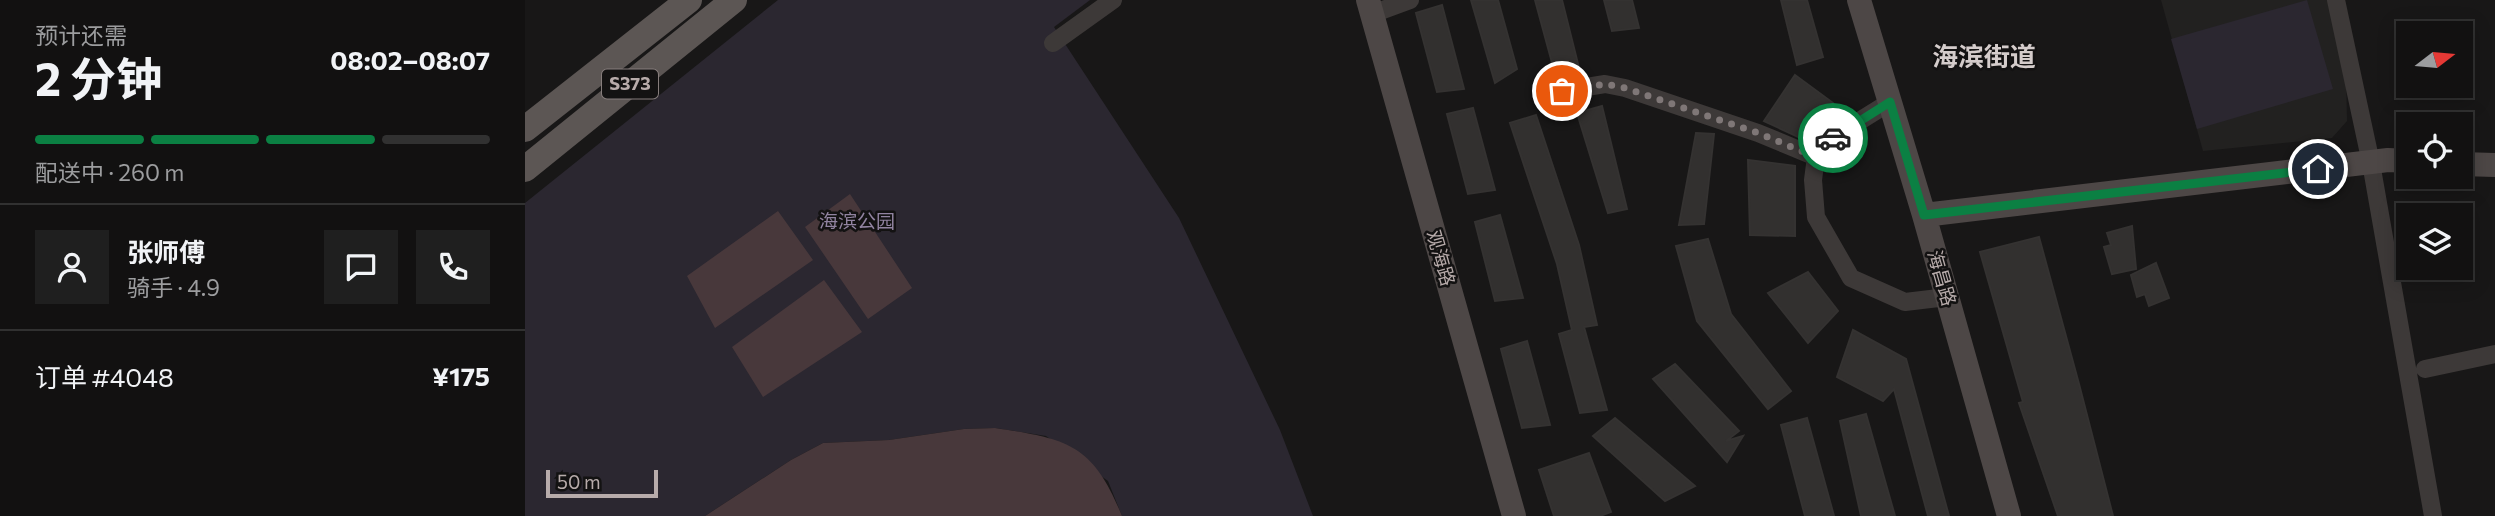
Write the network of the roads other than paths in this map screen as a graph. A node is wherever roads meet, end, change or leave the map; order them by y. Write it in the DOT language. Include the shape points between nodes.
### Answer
graph roads {
  1 [pos="689,0"];
  2 [pos="734,0"];
  3 [pos="1113,0"];
  4 [pos="1410,0"];
  5 [pos="1859,0"];
  6 [pos="2336,0"];
  7 [pos="1370,7"];
  8 [pos="1053,43"];
  9 [pos="1562,91"];
  10 [pos="1890,102"];
  11 [pos="525,129"];
  12 [pos="1816,157"];
  13 [pos="2396,162"];
  14 [pos="2371,163"];
  15 [pos="2473,164"];
  16 [pos="2495,165"];
  17 [pos="525,169"];
  18 [pos="1924,215"];
  19 [pos="1947,297"];
  20 [pos="2495,354"];
  21 [pos="2425,369"];
  22 [pos="1514,516"];
  23 [pos="2009,516"];
  24 [pos="2433,516"];
  1 -- 11 [label="main road, S373"];
  2 -- 17 [label="main road, S373"];
  3 -- 8 [label="street"];
  4 -- 7 [label="street"];
  5 -- 10 [label="street, 海昌路"];
  6 -- 14 [label="street"];
  7 -- 22 [label="street, 观海路"];
  9 -- 12 [label="street" via="1605,84 1625,88"];
  10 -- 12 [label="street" via="1829,140"];
  10 -- 18 [label="street, 海昌路"];
  12 -- 19 [label="street" via="1816,217 1851,278 1905,302"];
  13 -- 14 [label="street"];
  14 -- 18 [label="street"];
  14 -- 24 [label="street"];
  15 -- 16 [label="street"];
  18 -- 19 [label="street, 海昌路"];
  19 -- 23 [label="street, 海昌路"];
  20 -- 21 [label="street"];
}
